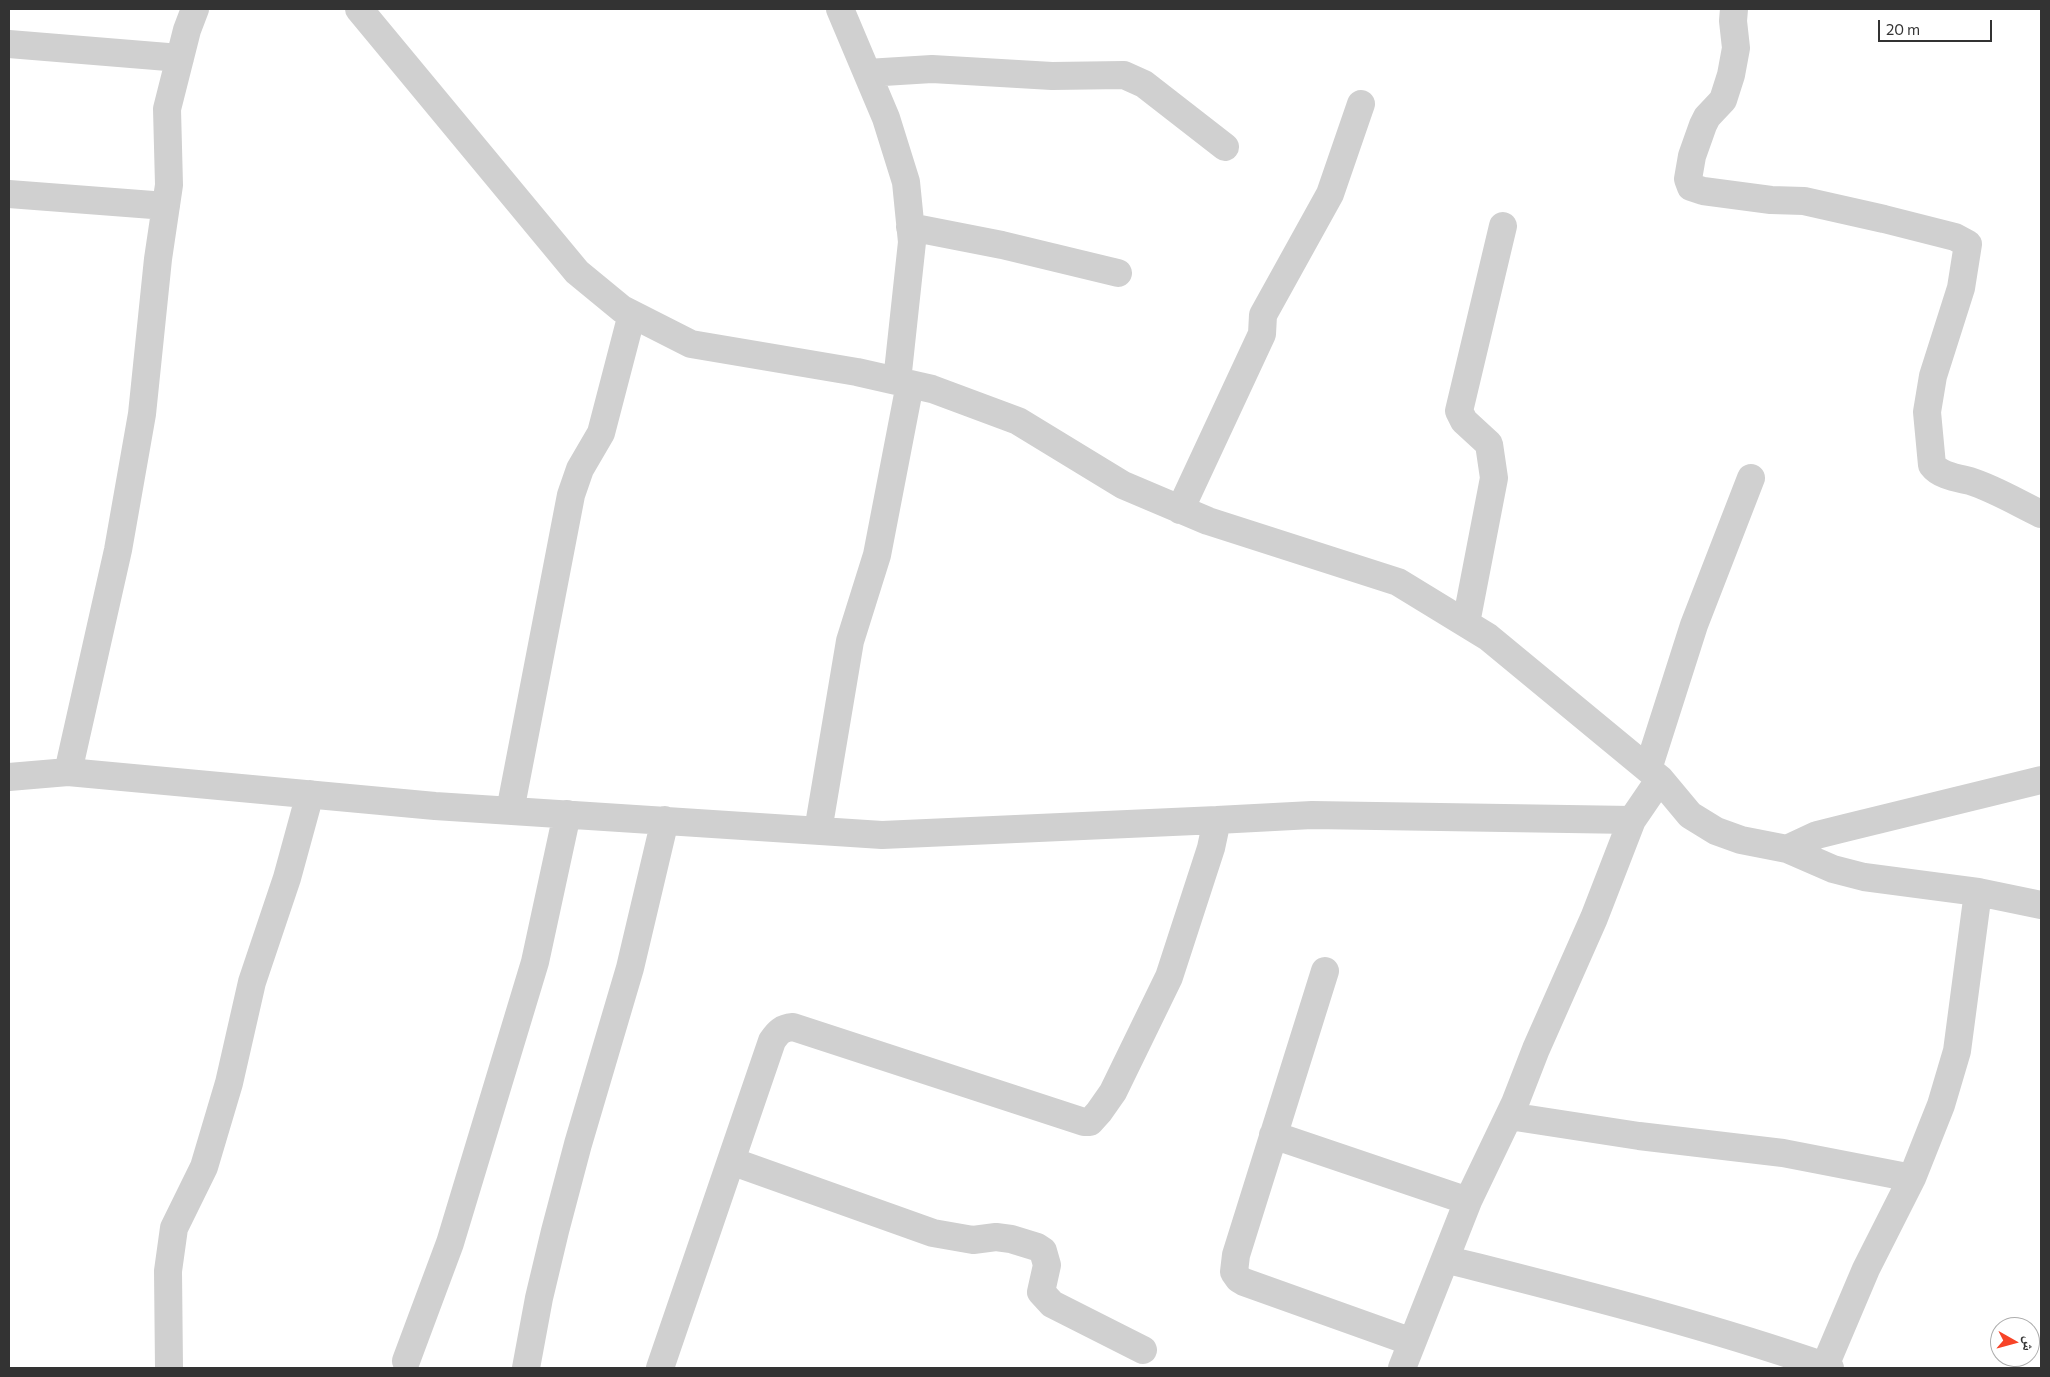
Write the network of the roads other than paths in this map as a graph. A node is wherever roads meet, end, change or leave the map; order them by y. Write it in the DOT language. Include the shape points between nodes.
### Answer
graph roads {
  1 [pos="194,9"];
  2 [pos="359,9"];
  3 [pos="840,9"];
  4 [pos="1734,9"];
  5 [pos="9,44"];
  6 [pos="180,58"];
  7 [pos="867,73"];
  8 [pos="1361,104"];
  9 [pos="1225,147"];
  10 [pos="9,194"];
  11 [pos="166,206"];
  12 [pos="1503,226"];
  13 [pos="910,227"];
  14 [pos="1118,273"];
  15 [pos="632,314"];
  16 [pos="903,382"];
  17 [pos="1751,478"];
  18 [pos="1180,510"];
  19 [pos="2041,514"];
  20 [pos="1466,623"];
  21 [pos="68,772"];
  22 [pos="1654,774"];
  23 [pos="9,777"];
  24 [pos="2041,780"];
  25 [pos="310,794"];
  26 [pos="510,811"];
  27 [pos="566,814"];
  28 [pos="665,820"];
  29 [pos="1217,820"];
  30 [pos="1632,820"];
  31 [pos="818,831"];
  32 [pos="1787,849"];
  33 [pos="1978,892"];
  34 [pos="2041,905"];
  35 [pos="1325,971"];
  36 [pos="1508,1116"];
  37 [pos="1273,1135"];
  38 [pos="732,1161"];
  39 [pos="1912,1178"];
  40 [pos="1468,1201"];
  41 [pos="1445,1259"];
  42 [pos="1412,1342"];
  43 [pos="1143,1350"];
  44 [pos="406,1361"];
  45 [pos="169,1368"];
  46 [pos="526,1368"];
  47 [pos="660,1368"];
  48 [pos="1402,1368"];
  49 [pos="1826,1368"];
  1 -- 6 [label="street"];
  2 -- 15 [label="street" via="576,272"];
  3 -- 7 [label="street"];
  4 -- 19 [label="street" via="1732,21 1736,48 1731,76 1723,100 1703,125 1692,156 1688,179 1690,187 1772,200 1804,201 1955,237 1968,244 1961,288 1931,385 1927,412 1932,465 1936,471 1973,482"];
  5 -- 6 [label="street"];
  6 -- 11 [label="street" via="167,109 169,185"];
  7 -- 9 [label="street" via="932,69 1052,76 1124,75 1144,84"];
  7 -- 13 [label="street" via="886,118 906,182"];
  8 -- 18 [label="street" via="1330,194 1263,315 1262,334"];
  10 -- 11 [label="street"];
  11 -- 21 [label="street" via="137,443 118,550"];
  12 -- 20 [label="street" via="1459,411 1470,427 1489,444 1494,478"];
  13 -- 14 [label="street"];
  13 -- 16 [label="street" via="912,242"];
  15 -- 16 [label="street" via="691,344"];
  15 -- 26 [label="street" via="600,433 580,469 571,495"];
  16 -- 18 [label="street" via="1018,420 1123,485"];
  16 -- 31 [label="street" via="877,555 850,641"];
  17 -- 22 [label="street" via="1694,625"];
  18 -- 20 [label="street" via="1398,582"];
  20 -- 22 [label="street" via="1488,636"];
  21 -- 23 [label="street"];
  21 -- 25 [label="street"];
  22 -- 30 [label="street"];
  22 -- 32 [label="street" via="1690,815 1716,831 1741,840"];
  24 -- 32 [label="street" via="1817,835"];
  25 -- 26 [label="street"];
  25 -- 45 [label="street" via="288,878 252,982 229,1083 204,1167 174,1228 168,1270"];
  26 -- 27 [label="street"];
  27 -- 28 [label="street"];
  27 -- 44 [label="street" via="535,962 450,1243"];
  28 -- 31 [label="street"];
  28 -- 46 [label="street" via="630,968 555,1231"];
  29 -- 30 [label="street" via="1312,815"];
  29 -- 31 [label="street" via="882,835"];
  29 -- 38 [label="street" via="1169,977 1113,1092 1090,1122 785,1027 772,1042"];
  30 -- 36 [label="street" via="1594,918"];
  32 -- 33 [label="street" via="1833,869 1864,877"];
  33 -- 34 [label="street"];
  33 -- 39 [label="street" via="1957,1051 1941,1105"];
  35 -- 37 [label="street"];
  36 -- 39 [label="street" via="1783,1153"];
  36 -- 40 [label="street"];
  37 -- 40 [label="street"];
  37 -- 42 [label="street" via="1236,1255 1234,1272 1239,1279"];
  38 -- 43 [label="street" via="934,1233 973,1240 1011,1239 1037,1247 1046,1257 1041,1286 1044,1298"];
  38 -- 47 [label="street"];
  39 -- 49 [label="street" via="1866,1269"];
  40 -- 41 [label="street"];
  41 -- 42 [label="street"];
  41 -- 49 [label="street" via="1726,1334"];
  42 -- 48 [label="street"];
}
